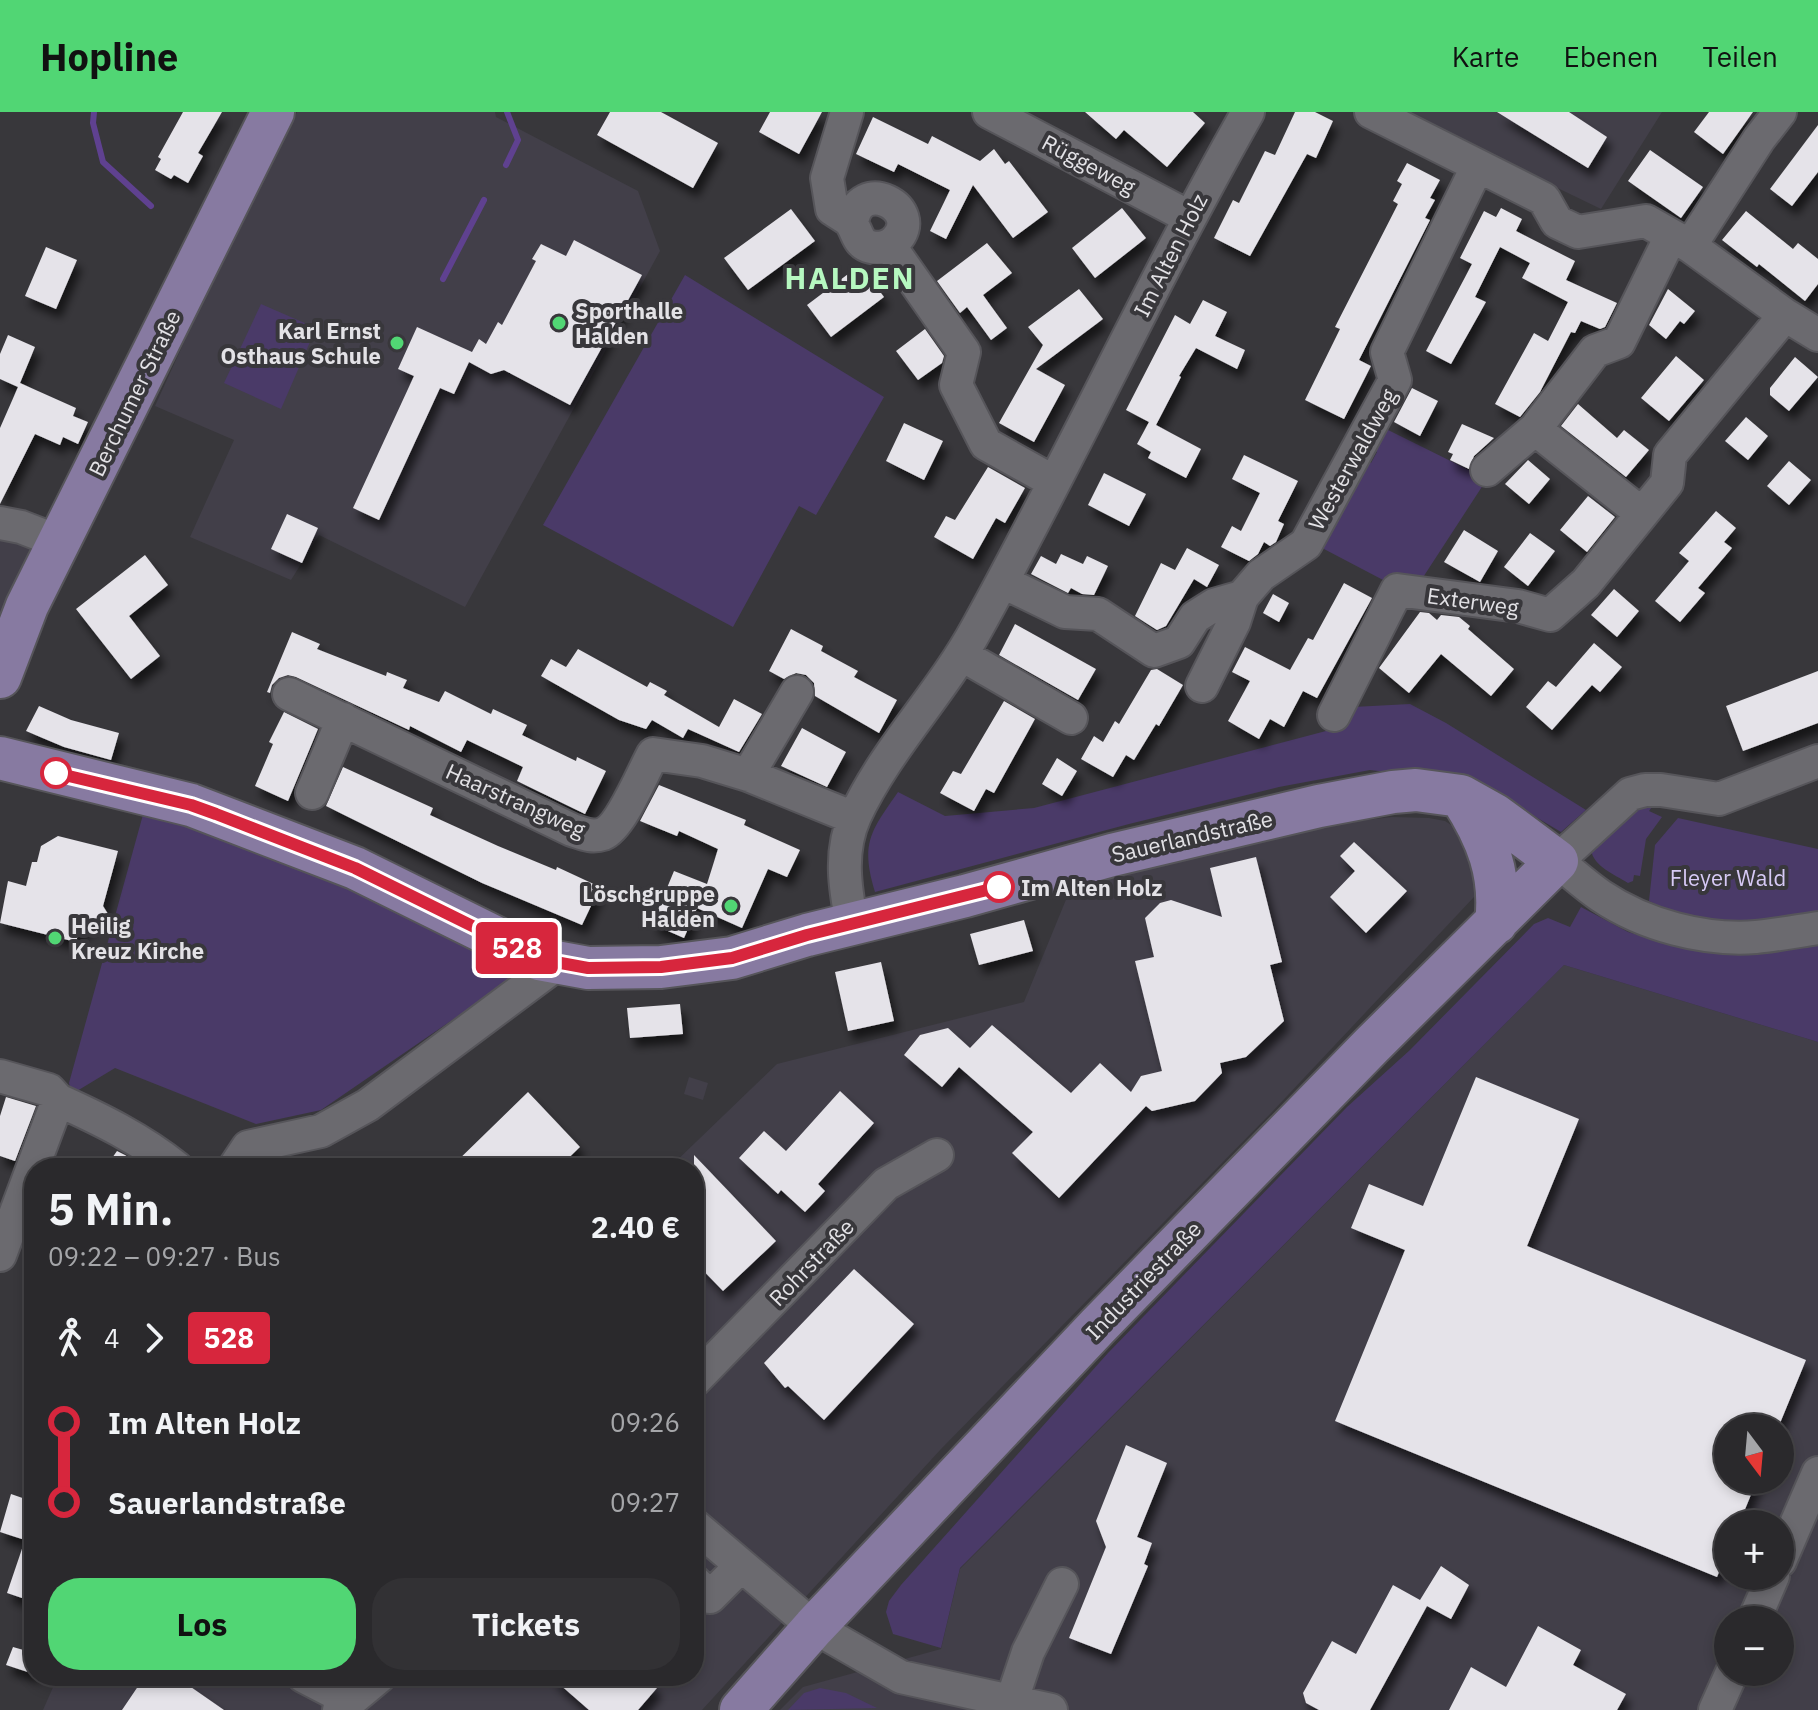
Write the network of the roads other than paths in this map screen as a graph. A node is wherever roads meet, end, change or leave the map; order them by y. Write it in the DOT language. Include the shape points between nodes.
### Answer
graph roads {
  1 [pos="273,112"];
  2 [pos="847,112"];
  3 [pos="989,112"];
  4 [pos="1248,112"];
  5 [pos="1371,112"];
  6 [pos="1780,112"];
  7 [pos="1477,167"];
  8 [pos="1189,217"];
  9 [pos="852,224"];
  10 [pos="1681,241"];
  11 [pos="889,245"];
  12 [pos="1785,315"];
  13 [pos="1818,336"];
  14 [pos="1535,429"];
  15 [pos="1487,470"];
  16 [pos="1054,482"];
  17 [pos="1641,513"];
  18 [pos="0,523"];
  19 [pos="60,542"];
  20 [pos="1003,582"];
  21 [pos="1242,597"];
  22 [pos="1166,646"];
  23 [pos="962,655"];
  24 [pos="0,677"];
  25 [pos="797,692"];
  26 [pos="289,694"];
  27 [pos="1334,715"];
  28 [pos="1071,718"];
  29 [pos="343,719"];
  30 [pos="0,758"];
  31 [pos="1818,761"];
  32 [pos="748,775"];
  33 [pos="312,793"];
  34 [pos="1461,796"];
  35 [pos="854,818"];
  36 [pos="1557,861"];
  37 [pos="1496,923"];
  38 [pos="852,924"];
  39 [pos="1818,928"];
  40 [pos="557,964"];
  41 [pos="0,1076"];
  42 [pos="58,1100"];
  43 [pos="937,1155"];
  44 [pos="36,1158"];
  45 [pos="165,1158"];
  46 [pos="241,1158"];
  47 [pos="24,1191"];
  48 [pos="0,1255"];
  49 [pos="704,1371"];
  50 [pos="1818,1473"];
  51 [pos="1794,1529"];
  52 [pos="704,1534"];
  53 [pos="740,1567"];
  54 [pos="1062,1584"];
  55 [pos="704,1593"];
  56 [pos="814,1627"];
  57 [pos="317,1686"];
  58 [pos="368,1686"];
  59 [pos="1726,1686"];
  60 [pos="1012,1700"];
  61 [pos="344,1705"];
  62 [pos="741,1710"];
  63 [pos="1051,1710"];
  64 [pos="1715,1710"];
  1 -- 19 [label="main road, Berchumer Straße"];
  2 -- 9 [label="street" via="827,178 832,209"];
  3 -- 8 [label="street, Rüggeweg"];
  4 -- 8 [label="street, Im Alten Holz"];
  5 -- 7 [label="street"];
  6 -- 10 [label="street"];
  7 -- 10 [label="street" via="1544,199 1557,222 1578,232 1646,221"];
  7 -- 21 [label="street, Westerwaldweg" via="1387,352 1395,380 1306,544 1261,575"];
  8 -- 16 [label="street, Im Alten Holz"];
  9 -- 11 [label="street" via="860,241 872,247"];
  9 -- 11 [label="street" via="860,205 871,199 893,203 902,216 902,229"];
  10 -- 12 [label="street"];
  10 -- 14 [label="street" via="1619,342 1595,351"];
  11 -- 16 [label="street" via="964,352 956,385 986,444"];
  12 -- 13 [label="street"];
  12 -- 17 [label="street, Exterweg" via="1670,455 1667,483"];
  14 -- 15 [label="street"];
  14 -- 17 [label="street"];
  16 -- 20 [label="street, Im Alten Holz"];
  17 -- 27 [label="street, Exterweg" via="1586,583 1550,615 1397,590"];
  18 -- 19 [label="street"];
  19 -- 24 [label="main road, Berchumer Straße" via="27,606"];
  20 -- 22 [label="street, Westerwaldweg" via="1065,612 1098,614"];
  20 -- 23 [label="street, Im Alten Holz"];
  21 -- 22 [label="street, Westerwaldweg" via="1195,617"];
  21 -- 22 [label="street, Westerwaldweg" via="1208,674"];
  23 -- 28 [label="street"];
  23 -- 35 [label="street, Im Alten Holz"];
  25 -- 32 [label="street"];
  26 -- 29 [label="street, Haarstrangweg"];
  29 -- 32 [label="street, Haarstrangweg" via="591,836 606,833 619,818 653,754"];
  29 -- 33 [label="street"];
  30 -- 40 [label="main road, Sauerlandstraße" via="191,805 263,831 355,868"];
  31 -- 36 [label="street" via="1719,799 1661,790 1630,794"];
  32 -- 35 [label="street, Haarstrangweg"];
  34 -- 36 [label="main road, Sauerlandstraße"];
  34 -- 37 [label="main road" via="1492,855"];
  34 -- 38 [label="main road, Sauerlandstraße" via="1416,790 1371,794"];
  35 -- 38 [label="street, Im Alten Holz" via="844,863"];
  36 -- 37 [label="main road, Industriestraße"];
  36 -- 39 [label="street, Sauerlandstraße" via="1633,914 1703,935 1754,937"];
  37 -- 56 [label="main road, Industriestraße" via="1098,1326"];
  38 -- 40 [label="main road, Sauerlandstraße" via="705,963 615,970"];
  40 -- 46 [label="street" via="368,1105 321,1131 248,1147"];
  41 -- 42 [label="street" via="49,1090"];
  42 -- 44 [label="street"];
  42 -- 45 [label="street" via="111,1124"];
  43 -- 49 [label="street, Rohrstraße" via="886,1184"];
  47 -- 48 [label="street"];
  50 -- 51 [label="street"];
  52 -- 53 [label="street"];
  53 -- 55 [label="street"];
  53 -- 56 [label="street"];
  54 -- 60 [label="street" via="1028,1652"];
  56 -- 60 [label="street" via="901,1677"];
  56 -- 62 [label="main road, Industriestraße"];
  57 -- 61 [label="street"];
  58 -- 61 [label="street"];
  59 -- 64 [label="street"];
  60 -- 63 [label="street"];
}
